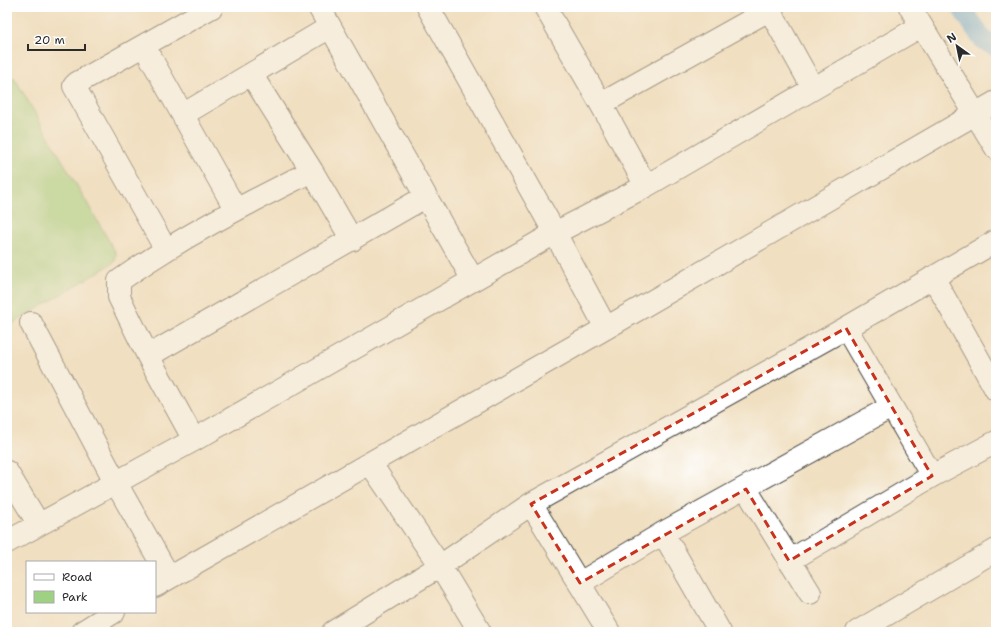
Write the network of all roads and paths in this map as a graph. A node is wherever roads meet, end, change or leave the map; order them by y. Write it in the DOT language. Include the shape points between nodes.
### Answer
graph roads {
  1 [pos="212,7"];
  2 [pos="319,7"];
  3 [pos="428,7"];
  4 [pos="910,7"];
  5 [pos="768,8"];
  6 [pos="553,10"];
  7 [pos="921,26"];
  8 [pos="330,27"];
  9 [pos="144,46"];
  10 [pos="251,74"];
  11 [pos="814,88"];
  12 [pos="996,102"];
  13 [pos="601,104"];
  14 [pos="184,114"];
  15 [pos="975,114"];
  16 [pos="996,148"];
  17 [pos="312,171"];
  18 [pos="646,186"];
  19 [pos="425,197"];
  20 [pos="236,210"];
  21 [pos="555,233"];
  22 [pos="352,240"];
  23 [pos="996,241"];
  24 [pos="166,250"];
  25 [pos="933,278"];
  26 [pos="473,280"];
  27 [pos="31,323"];
  28 [pos="606,328"];
  29 [pos="846,328"];
  30 [pos="148,356"];
  31 [pos="996,390"];
  32 [pos="891,407"];
  33 [pos="194,440"];
  34 [pos="996,442"];
  35 [pos="370,463"];
  36 [pos="7,472"];
  37 [pos="932,476"];
  38 [pos="116,483"];
  39 [pos="746,489"];
  40 [pos="531,504"];
  41 [pos="38,524"];
  42 [pos="663,533"];
  43 [pos="7,542"];
  44 [pos="996,550"];
  45 [pos="152,561"];
  46 [pos="789,561"];
  47 [pos="440,566"];
  48 [pos="156,569"];
  49 [pos="162,582"];
  50 [pos="580,583"];
  51 [pos="810,593"];
  52 [pos="112,613"];
  53 [pos="341,630"];
  54 [pos="82,632"];
  55 [pos="480,632"];
  56 [pos="609,632"];
  57 [pos="720,632"];
  58 [pos="857,632"];
  1 -- 9 [label="street"];
  2 -- 8 [label="street"];
  3 -- 21 [label="street"];
  4 -- 7 [label="street"];
  5 -- 11 [label="street"];
  5 -- 13 [label="street"];
  6 -- 13 [label="street"];
  7 -- 11 [label="street"];
  7 -- 15 [label="street"];
  8 -- 10 [label="street"];
  8 -- 19 [label="street"];
  9 -- 14 [label="street"];
  9 -- 24 [label="street" via="74,86"];
  10 -- 14 [label="street"];
  10 -- 17 [label="street"];
  11 -- 18 [label="street"];
  12 -- 15 [label="street"];
  13 -- 18 [label="street"];
  14 -- 20 [label="street"];
  15 -- 16 [label="street"];
  15 -- 28 [label="street"];
  17 -- 20 [label="street"];
  17 -- 22 [label="street"];
  18 -- 21 [label="street"];
  19 -- 22 [label="street"];
  19 -- 26 [label="street"];
  20 -- 24 [label="street"];
  21 -- 26 [label="street"];
  21 -- 28 [label="street"];
  22 -- 30 [label="street"];
  23 -- 25 [label="street"];
  24 -- 30 [label="street" via="119,281 119,297"];
  25 -- 29 [label="street"];
  25 -- 31 [label="street"];
  26 -- 33 [label="street"];
  27 -- 38 [label="street"];
  28 -- 35 [label="street"];
  29 -- 32 [label="street"];
  29 -- 40 [label="street"];
  30 -- 33 [label="street"];
  32 -- 37 [label="street"];
  32 -- 39 [label="street"];
  33 -- 38 [label="street"];
  34 -- 37 [label="street"];
  35 -- 47 [label="street"];
  35 -- 49 [label="street"];
  36 -- 41 [label="street"];
  37 -- 46 [label="street"];
  38 -- 41 [label="street"];
  38 -- 45 [label="street"];
  39 -- 42 [label="street"];
  39 -- 46 [label="street"];
  40 -- 47 [label="street"];
  40 -- 50 [label="street"];
  41 -- 43 [label="street"];
  42 -- 50 [label="street"];
  42 -- 57 [label="street"];
  44 -- 58 [label="street"];
  46 -- 51 [label="street"];
  47 -- 53 [label="street"];
  47 -- 55 [label="street"];
  48 -- 49 [label="street"];
  50 -- 56 [label="street"];
  52 -- 54 [label="street"];
}
